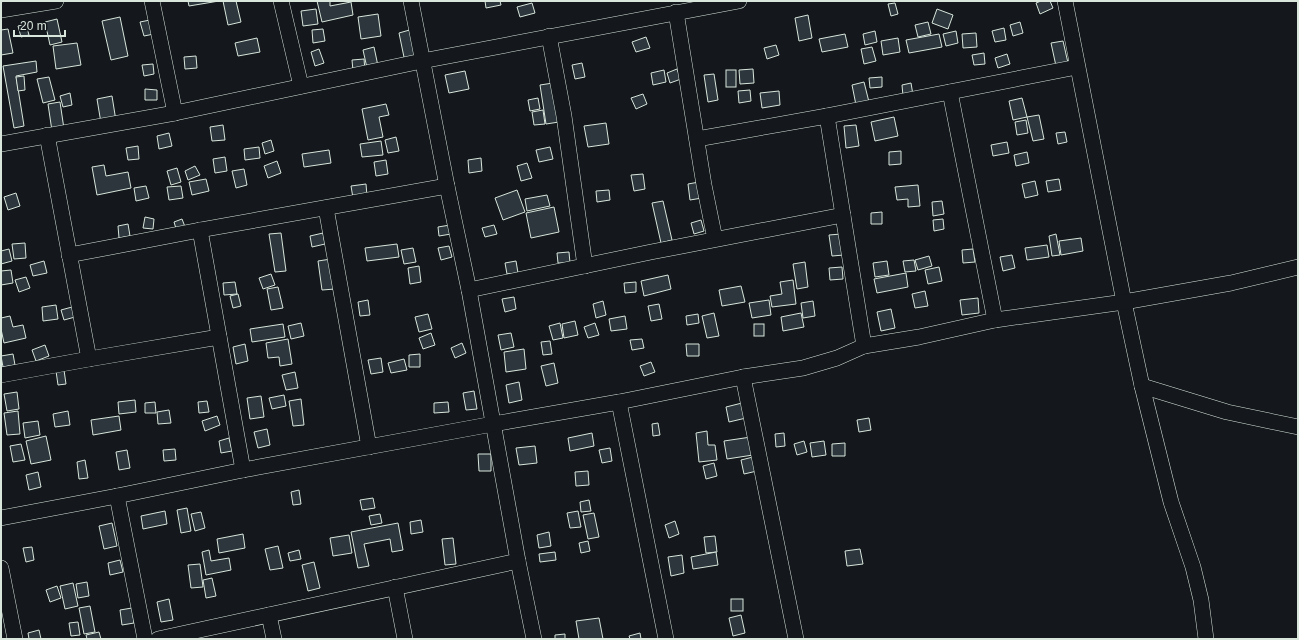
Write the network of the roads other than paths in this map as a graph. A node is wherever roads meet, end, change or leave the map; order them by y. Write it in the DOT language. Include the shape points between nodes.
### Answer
graph roads {
  1 [pos="56,1"];
  2 [pos="152,1"];
  3 [pos="281,1"];
  4 [pos="411,1"];
  5 [pos="739,1"];
  6 [pos="1065,1"];
  7 [pos="20,4"];
  8 [pos="1,10"];
  9 [pos="676,12"];
  10 [pos="549,36"];
  11 [pos="422,61"];
  12 [pos="1077,67"];
  13 [pos="301,86"];
  14 [pos="950,92"];
  15 [pos="175,113"];
  16 [pos="827,116"];
  17 [pos="47,135"];
  18 [pos="697,139"];
  19 [pos="1,144"];
  20 [pos="447,186"];
  21 [pos="326,208"];
  22 [pos="843,215"];
  23 [pos="200,230"];
  24 [pos="715,239"];
  25 [pos="69,255"];
  26 [pos="585,266"];
  27 [pos="1298,267"];
  28 [pos="469,290"];
  29 [pos="1124,302"];
  30 [pos="995,320"];
  31 [pos="219,337"];
  32 [pos="864,346"];
  33 [pos="89,358"];
  34 [pos="1,375"];
  35 [pos="743,377"];
  36 [pos="1142,386"];
  37 [pos="619,402"];
  38 [pos="493,424"];
  39 [pos="1298,427"];
  40 [pos="369,447"];
  41 [pos="242,470"];
  42 [pos="117,496"];
  43 [pos="1,518"];
  44 [pos="518,561"];
  45 [pos="1,568"];
  46 [pos="395,587"];
  47 [pos="269,615"];
  48 [pos="15,639"];
  49 [pos="144,639"];
  50 [pos="158,639"];
  51 [pos="274,639"];
  52 [pos="405,639"];
  53 [pos="534,639"];
  54 [pos="666,639"];
  55 [pos="796,639"];
  56 [pos="1206,639"];
  1 -- 7 [label="street"];
  2 -- 15 [label="street"];
  3 -- 13 [label="street"];
  4 -- 11 [label="street"];
  5 -- 9 [label="street"];
  6 -- 12 [label="street"];
  7 -- 8 [label="street"];
  9 -- 10 [label="street"];
  9 -- 18 [label="street"];
  10 -- 11 [label="street"];
  10 -- 26 [label="street" via="564,116"];
  11 -- 13 [label="street"];
  11 -- 20 [label="street"];
  12 -- 14 [label="street"];
  12 -- 29 [label="street"];
  13 -- 15 [label="street"];
  14 -- 16 [label="street"];
  14 -- 30 [label="street"];
  15 -- 17 [label="street"];
  16 -- 18 [label="street"];
  16 -- 22 [label="street"];
  17 -- 19 [label="street"];
  17 -- 25 [label="street"];
  18 -- 24 [label="street"];
  20 -- 21 [label="street"];
  20 -- 28 [label="street"];
  21 -- 23 [label="street"];
  21 -- 40 [label="street"];
  22 -- 24 [label="street"];
  22 -- 32 [label="street"];
  23 -- 25 [label="street"];
  23 -- 31 [label="street"];
  24 -- 26 [label="street"];
  25 -- 33 [label="street"];
  26 -- 28 [label="street"];
  27 -- 29 [label="street" via="1232,283"];
  28 -- 38 [label="street"];
  29 -- 30 [label="street"];
  29 -- 36 [label="street"];
  30 -- 32 [label="street"];
  31 -- 33 [label="street"];
  31 -- 41 [label="street"];
  32 -- 35 [label="street" via="837,358 803,368"];
  33 -- 34 [label="street"];
  35 -- 37 [label="street"];
  35 -- 55 [label="street"];
  36 -- 39 [label="street" via="1227,412"];
  36 -- 56 [label="street" via="1171,502 1202,600"];
  37 -- 38 [label="street"];
  37 -- 54 [label="street"];
  38 -- 40 [label="street"];
  38 -- 44 [label="street"];
  40 -- 41 [label="street"];
  41 -- 42 [label="street"];
  42 -- 43 [label="street"];
  42 -- 49 [label="street"];
  44 -- 46 [label="street"];
  44 -- 53 [label="street"];
  45 -- 48 [label="street"];
  46 -- 47 [label="street"];
  46 -- 52 [label="street"];
  47 -- 50 [label="street"];
  47 -- 51 [label="street"];
}
